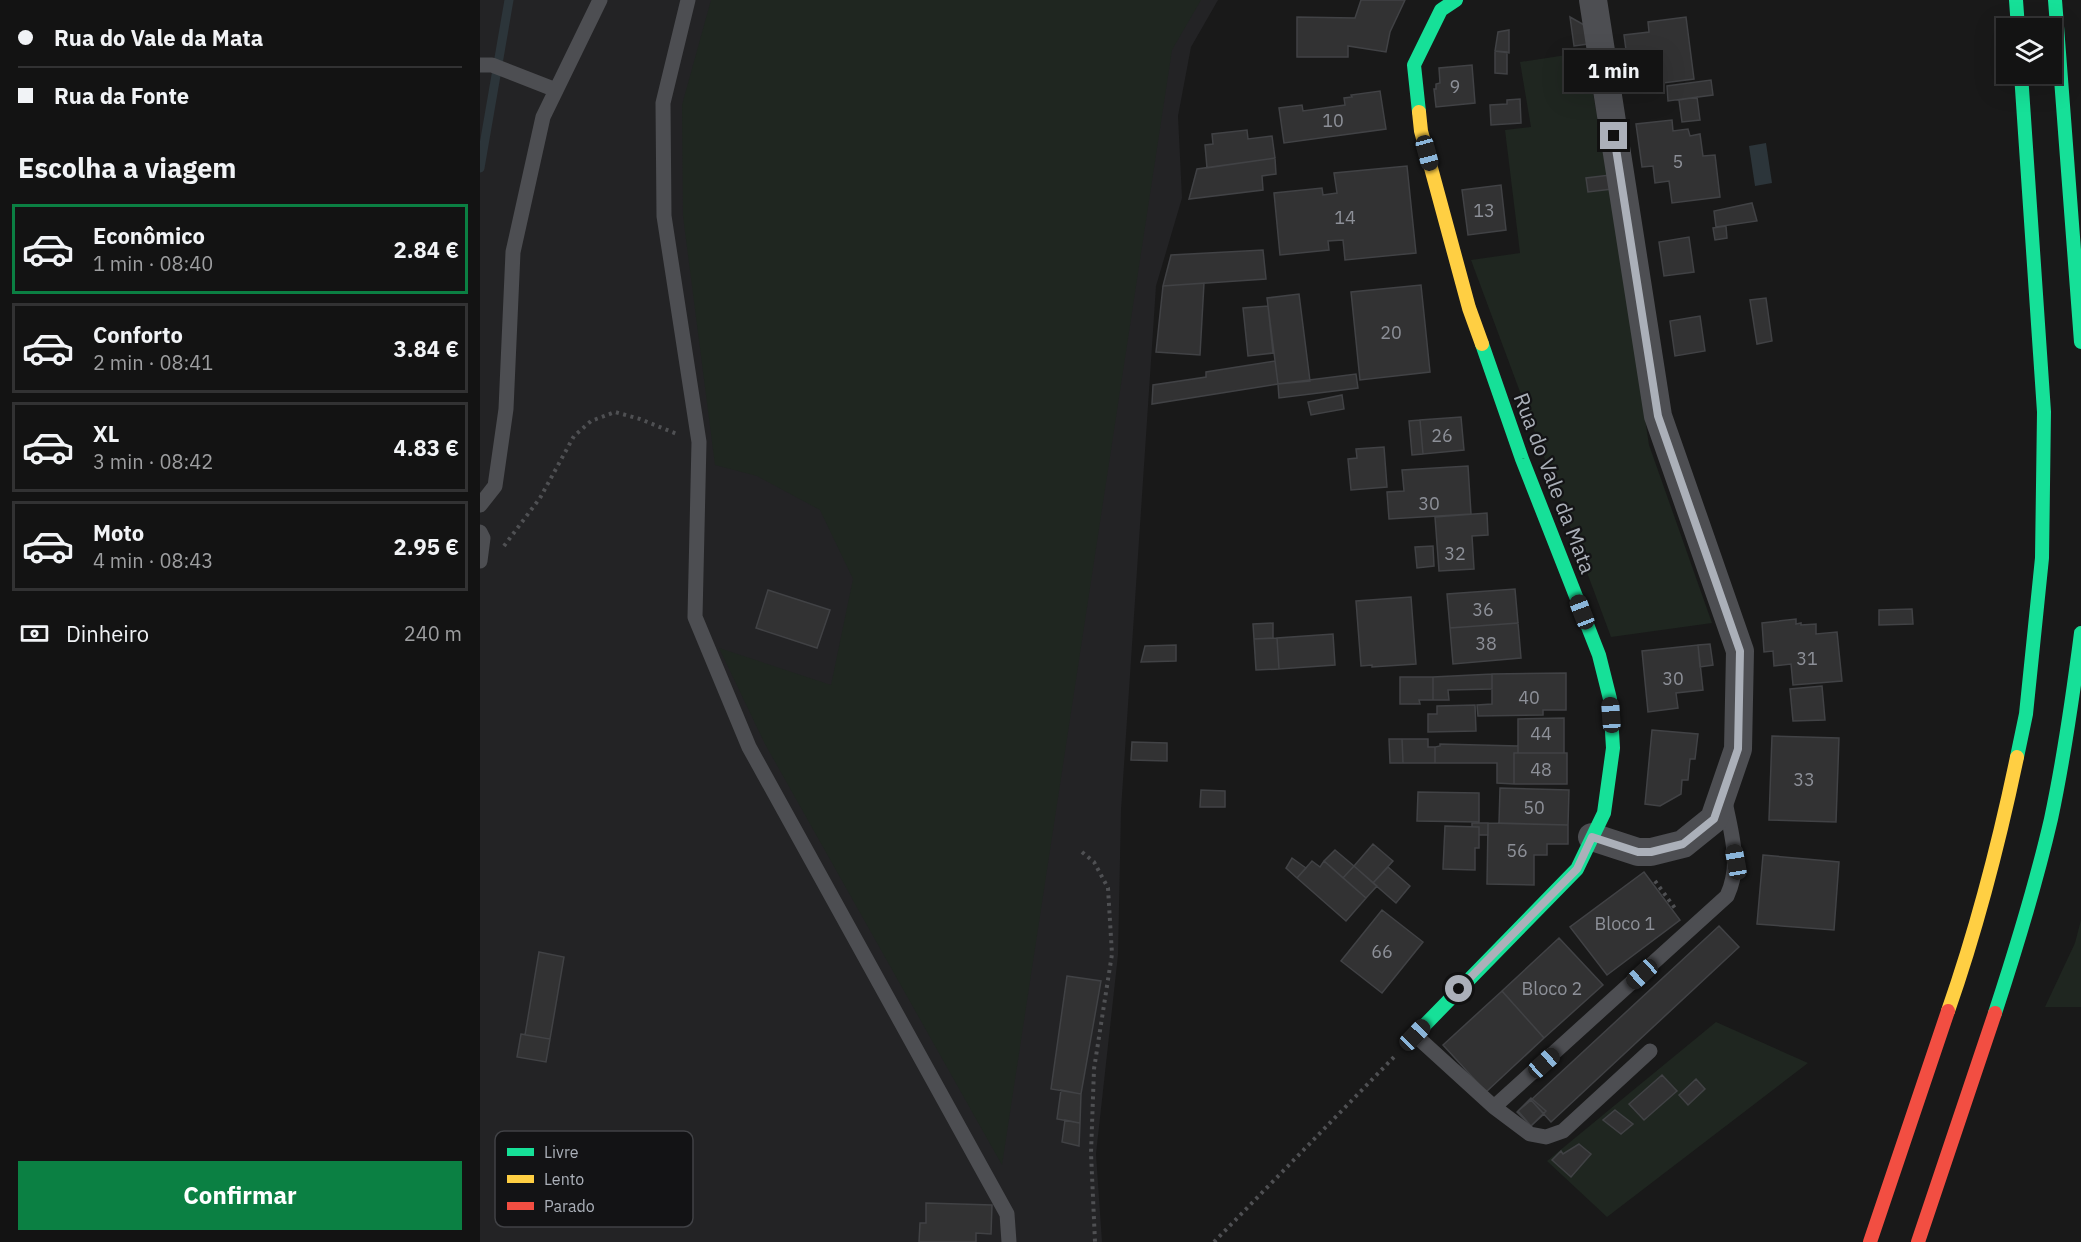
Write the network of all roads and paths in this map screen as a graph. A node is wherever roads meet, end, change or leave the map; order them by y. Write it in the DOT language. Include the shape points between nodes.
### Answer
graph roads {
  1 [pos="600,0"];
  2 [pos="688,0"];
  3 [pos="1456,0"];
  4 [pos="1593,0"];
  5 [pos="2016,0"];
  6 [pos="2055,0"];
  7 [pos="2017,18"];
  8 [pos="486,65"];
  9 [pos="2022,84"];
  10 [pos="556,90"];
  11 [pos="2081,342"];
  12 [pos="699,442"];
  13 [pos="480,506"];
  14 [pos="480,532"];
  15 [pos="501,549"];
  16 [pos="480,561"];
  17 [pos="2081,633"];
  18 [pos="1723,792"];
  19 [pos="1592,837"];
  20 [pos="1082,852"];
  21 [pos="1658,885"];
  22 [pos="1691,929"];
  23 [pos="1415,1035"];
  24 [pos="1650,1052"];
  25 [pos="1494,1107"];
  26 [pos="1010,1242"];
  27 [pos="1095,1242"];
  28 [pos="1214,1242"];
  29 [pos="1870,1242"];
  30 [pos="1918,1242"];
  1 -- 10 [label="lane"];
  2 -- 12 [label="lane" via="663,103 664,216"];
  3 -- 19 [label="main road, Rua do Vale da Mata" via="1441,10 1414,65 1421,131 1469,308 1522,459 1599,655 1610,699 1613,748 1604,813"];
  4 -- 18 [label="street" via="1658,416 1740,651 1738,749"];
  5 -- 7 [label="main road"];
  6 -- 11 [label="main road"];
  8 -- 10 [label="lane"];
  9 -- 29 [label="main road" via="2044,412 2042,558 2026,714 2001,832 1963,968"];
  10 -- 13 [label="lane" via="543,117 513,252 506,409 495,486"];
  12 -- 15 [label="path" via="615,412 591,421 574,436 540,498"];
  12 -- 26 [label="lane" via="695,617 749,747 1007,1214"];
  14 -- 16 [label="lane"];
  17 -- 30 [label="main road" via="2069,722 2045,842 2004,988"];
  18 -- 19 [label="street" via="1714,819 1683,844 1638,852"];
  18 -- 22 [label="lane" via="1736,862 1734,882 1727,896"];
  19 -- 23 [label="main road, Rua do Vale da Mata" via="1577,869"];
  20 -- 27 [label="path" via="1094,862 1108,888 1112,954 1094,1069 1091,1153"];
  21 -- 22 [label="path"];
  22 -- 25 [label="lane"];
  23 -- 25 [label="lane"];
  23 -- 28 [label="path"];
  24 -- 25 [label="lane" via="1563,1131 1546,1137 1530,1134"];
}
